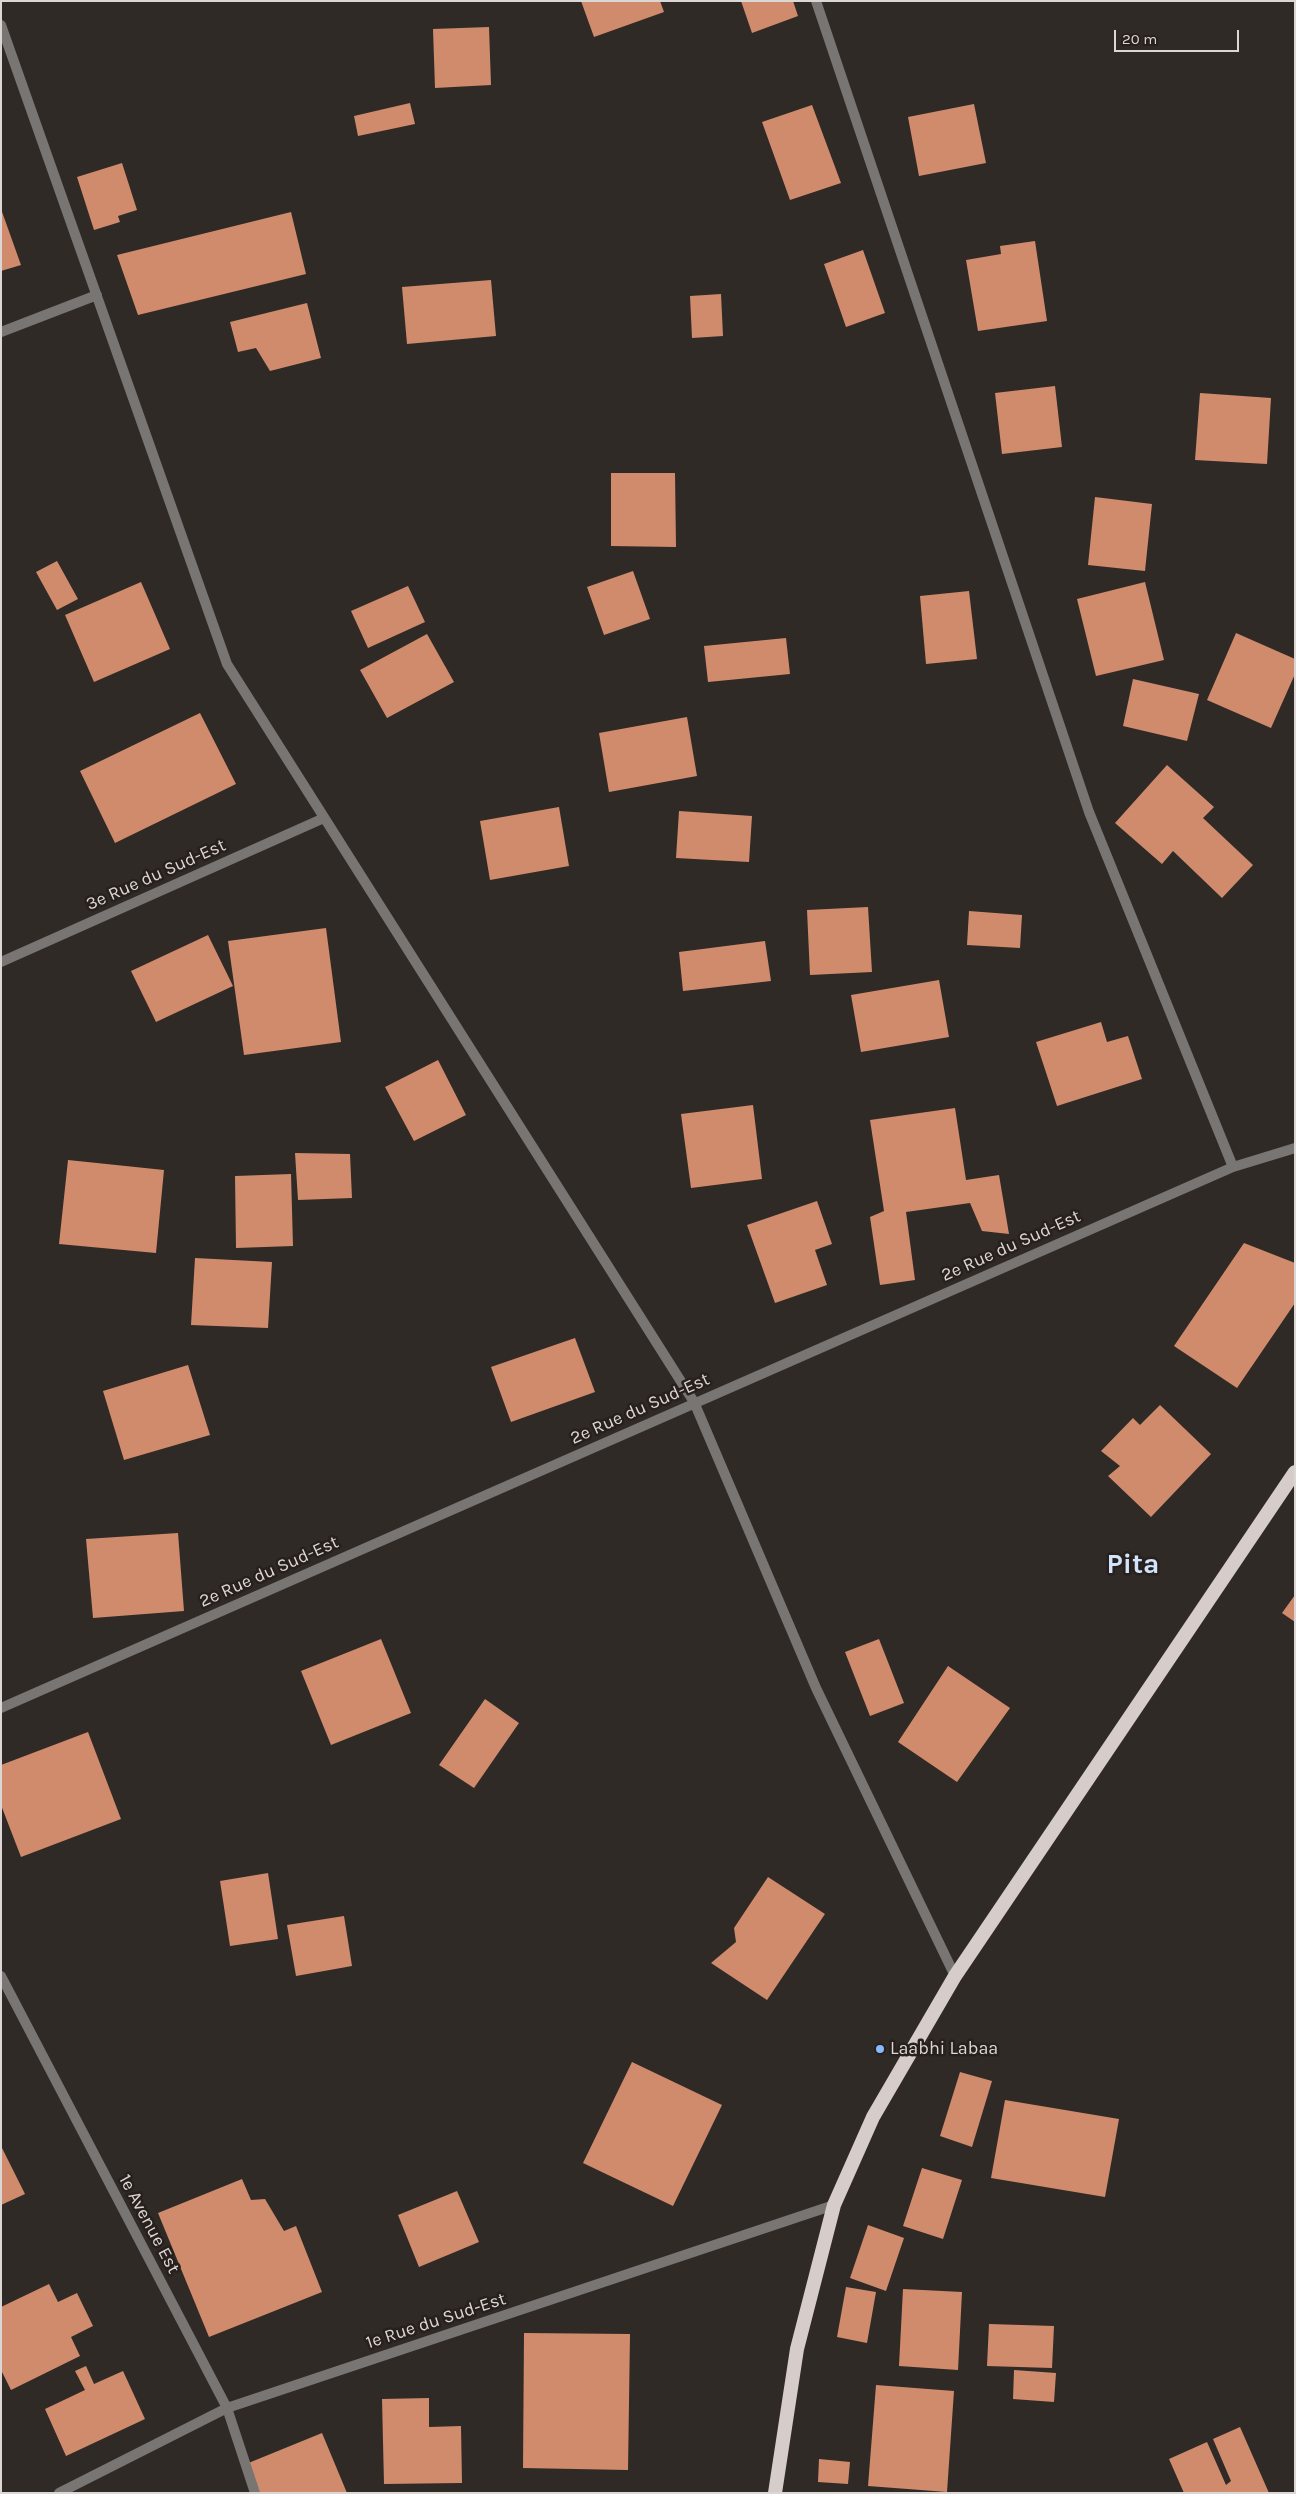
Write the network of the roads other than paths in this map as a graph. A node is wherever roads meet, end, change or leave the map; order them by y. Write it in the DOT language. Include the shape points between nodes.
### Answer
graph roads {
  1 [pos="816,1"];
  2 [pos="1,25"];
  3 [pos="97,295"];
  4 [pos="1,332"];
  5 [pos="324,818"];
  6 [pos="1,962"];
  7 [pos="1295,1148"];
  8 [pos="1233,1167"];
  9 [pos="694,1402"];
  10 [pos="1295,1472"];
  11 [pos="1,1708"];
  12 [pos="1,1976"];
  13 [pos="955,1976"];
  14 [pos="834,2205"];
  15 [pos="227,2408"];
  16 [pos="59,2493"];
  17 [pos="254,2493"];
  18 [pos="775,2493"];
  1 -- 8 [label="street" via="1090,812"];
  2 -- 3 [label="street"];
  3 -- 4 [label="street"];
  3 -- 5 [label="street" via="227,664"];
  5 -- 6 [label="street, 3e Rue du Sud-Est"];
  5 -- 9 [label="street"];
  7 -- 8 [label="street, 2e Rue du Sud-Est"];
  8 -- 9 [label="street, 2e Rue du Sud-Est"];
  9 -- 11 [label="street, 2e Rue du Sud-Est"];
  9 -- 13 [label="street" via="816,1688"];
  10 -- 13 [label="highway"];
  12 -- 15 [label="street, 1e Avenue Est"];
  13 -- 14 [label="highway" via="873,2117"];
  14 -- 15 [label="street, 1e Rue du Sud-Est"];
  14 -- 18 [label="highway" via="797,2349"];
  15 -- 16 [label="street, 1e Rue du Sud-Est"];
  15 -- 17 [label="street, 1e Avenue Est"];
}
